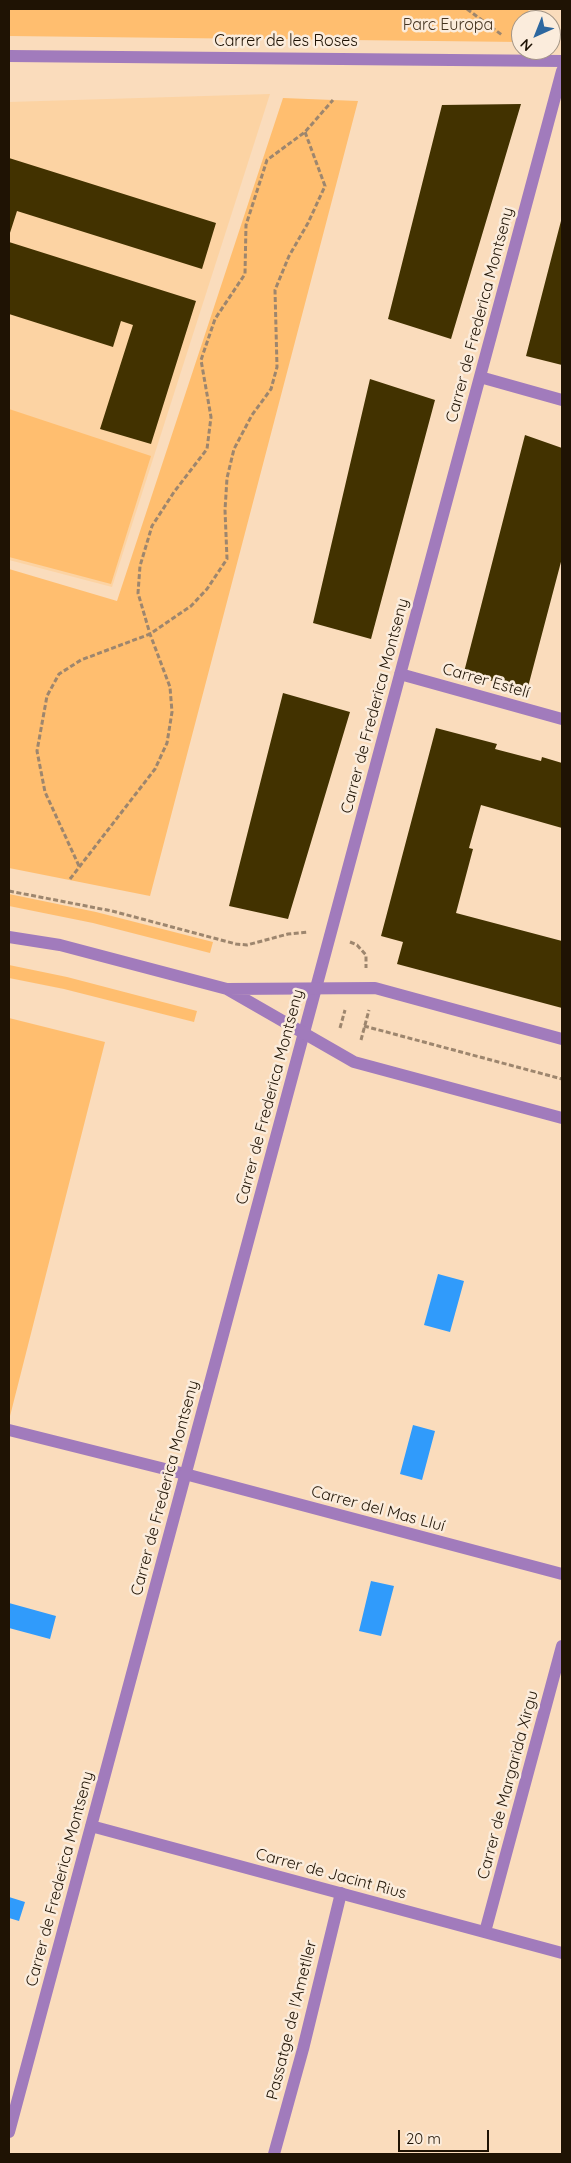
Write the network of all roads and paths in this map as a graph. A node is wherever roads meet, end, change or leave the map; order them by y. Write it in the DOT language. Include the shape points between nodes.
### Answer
graph roads {
  1 [pos="467,9"];
  2 [pos="502,35"];
  3 [pos="9,56"];
  4 [pos="562,61"];
  5 [pos="562,71"];
  6 [pos="333,100"];
  7 [pos="305,132"];
  8 [pos="480,377"];
  9 [pos="562,400"];
  10 [pos="150,634"];
  11 [pos="400,674"];
  12 [pos="562,719"];
  13 [pos="79,867"];
  14 [pos="70,879"];
  15 [pos="9,891"];
  16 [pos="313,933"];
  17 [pos="9,937"];
  18 [pos="346,941"];
  19 [pos="366,969"];
  20 [pos="316,988"];
  21 [pos="227,989"];
  22 [pos="370,1004"];
  23 [pos="364,1026"];
  24 [pos="304,1033"];
  25 [pos="562,1039"];
  26 [pos="358,1048"];
  27 [pos="562,1079"];
  28 [pos="562,1118"];
  29 [pos="9,1430"];
  30 [pos="185,1474"];
  31 [pos="562,1574"];
  32 [pos="562,1646"];
  33 [pos="91,1826"];
  34 [pos="341,1894"];
  35 [pos="485,1932"];
  36 [pos="562,1953"];
  37 [pos="9,2132"];
  38 [pos="274,2154"];
  1 -- 2 [label="path"];
  3 -- 4 [label="street, Carrer de les Roses"];
  5 -- 8 [label="street, Carrer de Frederica Montseny"];
  6 -- 7 [label="path"];
  7 -- 10 [label="path" via="267,160 246,225 245,274 215,319 201,360 211,417 207,449 152,526 140,566 138,593"];
  7 -- 10 [label="path" via="324,186 308,223 288,256 275,290 277,367 271,389 252,415 234,449 227,478 227,559 191,606"];
  8 -- 9 [label="street"];
  8 -- 11 [label="street, Carrer de Frederica Montseny"];
  10 -- 13 [label="path" via="170,687 172,712 166,744 155,769"];
  10 -- 13 [label="path" via="81,660 59,674 47,696 37,751 45,792"];
  11 -- 12 [label="street, Carrer Estelí"];
  11 -- 20 [label="street, Carrer de Frederica Montseny"];
  13 -- 14 [label="path"];
  15 -- 16 [label="path" via="112,911 236,944 248,945 288,934"];
  17 -- 21 [label="street" via="60,945"];
  18 -- 19 [label="path" via="357,945 366,955"];
  20 -- 21 [label="street"];
  20 -- 24 [label="street, Carrer de Frederica Montseny"];
  20 -- 25 [label="street" via="375,988"];
  21 -- 24 [label="street"];
  22 -- 23 [label="path"];
  23 -- 26 [label="path"];
  23 -- 27 [label="path"];
  24 -- 28 [label="street" via="354,1062"];
  24 -- 30 [label="street, Carrer de Frederica Montseny"];
  29 -- 30 [label="street, Carrer del Mas Lluí"];
  30 -- 31 [label="street, Carrer del Mas Lluí"];
  30 -- 33 [label="street, Carrer de Frederica Montseny"];
  32 -- 35 [label="street, Carrer de Margarida Xirgu"];
  33 -- 34 [label="street, Carrer de Jacint Rius"];
  33 -- 37 [label="street, Carrer de Frederica Montseny"];
  34 -- 35 [label="street, Carrer de Jacint Rius"];
  34 -- 38 [label="street, Passatge de l'Ametller"];
  35 -- 36 [label="street, Carrer de Jacint Rius"];
}
